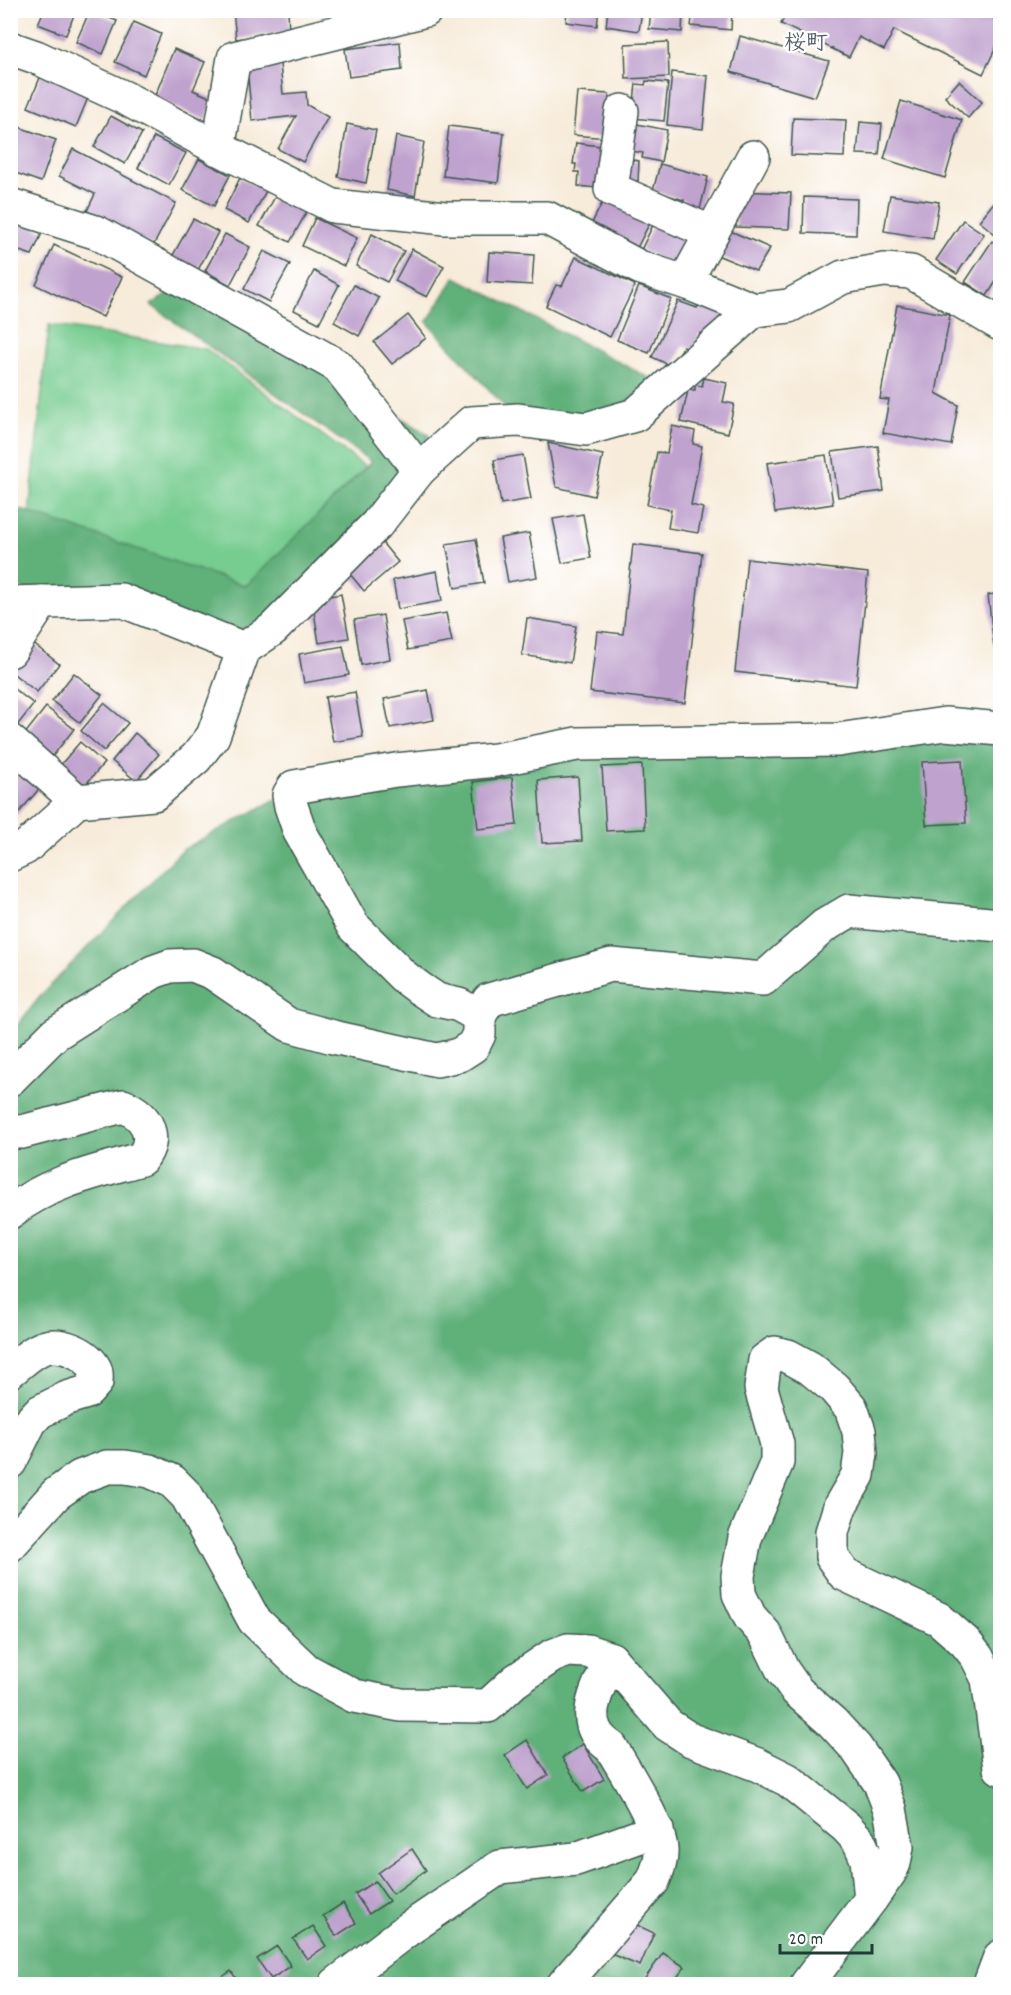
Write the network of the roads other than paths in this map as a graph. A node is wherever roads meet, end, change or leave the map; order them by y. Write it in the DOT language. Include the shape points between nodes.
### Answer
graph roads {
  1 [pos="426,10"];
  2 [pos="10,48"];
  3 [pos="622,111"];
  4 [pos="218,148"];
  5 [pos="753,156"];
  6 [pos="10,206"];
  7 [pos="712,233"];
  8 [pos="685,282"];
  9 [pos="754,310"];
  10 [pos="1000,324"];
  11 [pos="419,470"];
  12 [pos="26,602"];
  13 [pos="244,649"];
  14 [pos="10,651"];
  15 [pos="1000,729"];
  16 [pos="10,741"];
  17 [pos="77,801"];
  18 [pos="10,855"];
  19 [pos="1000,925"];
  20 [pos="479,1016"];
  21 [pos="10,1079"];
  22 [pos="10,1132"];
  23 [pos="10,1212"];
  24 [pos="10,1371"];
  25 [pos="10,1462"];
  26 [pos="10,1545"];
  27 [pos="611,1659"];
  28 [pos="1000,1768"];
  29 [pos="657,1830"];
  30 [pos="871,1899"];
  31 [pos="1000,1957"];
  32 [pos="336,1984"];
  33 [pos="564,1984"];
  34 [pos="807,1984"];
  35 [pos="990,1984"];
  1 -- 4 [label="street" via="234,58"];
  2 -- 4 [label="street" via="125,98"];
  3 -- 7 [label="street" via="611,189"];
  4 -- 8 [label="street" via="333,206 445,218 547,218 639,267"];
  5 -- 7 [label="street"];
  6 -- 11 [label="street" via="98,233 338,366"];
  7 -- 8 [label="street"];
  8 -- 9 [label="street"];
  9 -- 10 [label="street" via="789,306 843,277 884,270 910,272"];
  9 -- 11 [label="street" via="635,415 586,429 518,420 471,423"];
  11 -- 13 [label="street" via="376,524 273,629"];
  12 -- 13 [label="street" via="121,600"];
  12 -- 14 [label="street"];
  13 -- 17 [label="street" via="213,736 196,758 154,794"];
  15 -- 20 [label="street" via="945,724 838,740 577,744 496,760 396,770 294,788 289,795 300,832 353,926 419,988 437,1000 459,1005"];
  16 -- 17 [label="street"];
  17 -- 18 [label="street" via="25,848"];
  19 -- 20 [label="street" via="849,911 824,926 763,979 610,965 489,1000"];
  20 -- 21 [label="street" via="480,1034 473,1046 459,1055 437,1060 289,1025 213,973 194,965 170,966 153,972 55,1034"];
  22 -- 23 [label="street" via="123,1106 134,1110 151,1136 149,1149 141,1159 60,1183"];
  24 -- 25 [label="street" via="46,1347 75,1351 96,1370 96,1382 87,1392 39,1412"];
  26 -- 27 [label="street" via="56,1494 80,1477 107,1467 150,1471 172,1481 187,1496 254,1620 306,1670 354,1696 401,1705 489,1706 515,1681 552,1656 568,1650"];
  27 -- 29 [label="street" via="592,1702 591,1721 604,1743 611,1747"];
  27 -- 30 [label="street" via="668,1725 691,1740 788,1780 846,1827 859,1841 867,1859"];
  28 -- 30 [label="street" via="988,1679 977,1657 939,1619 844,1574 832,1557 832,1532 840,1506 858,1475 859,1431 851,1408 834,1388 810,1368 775,1353 765,1360 761,1388 777,1444 777,1461 745,1538 738,1575 739,1594 797,1691 856,1748 880,1783 897,1847 890,1872"];
  29 -- 32 [label="street" via="576,1859 500,1867 407,1929"];
  29 -- 33 [label="street" via="660,1863 653,1881"];
  30 -- 34 [label="street"];
  31 -- 35 [label="street"];
}
